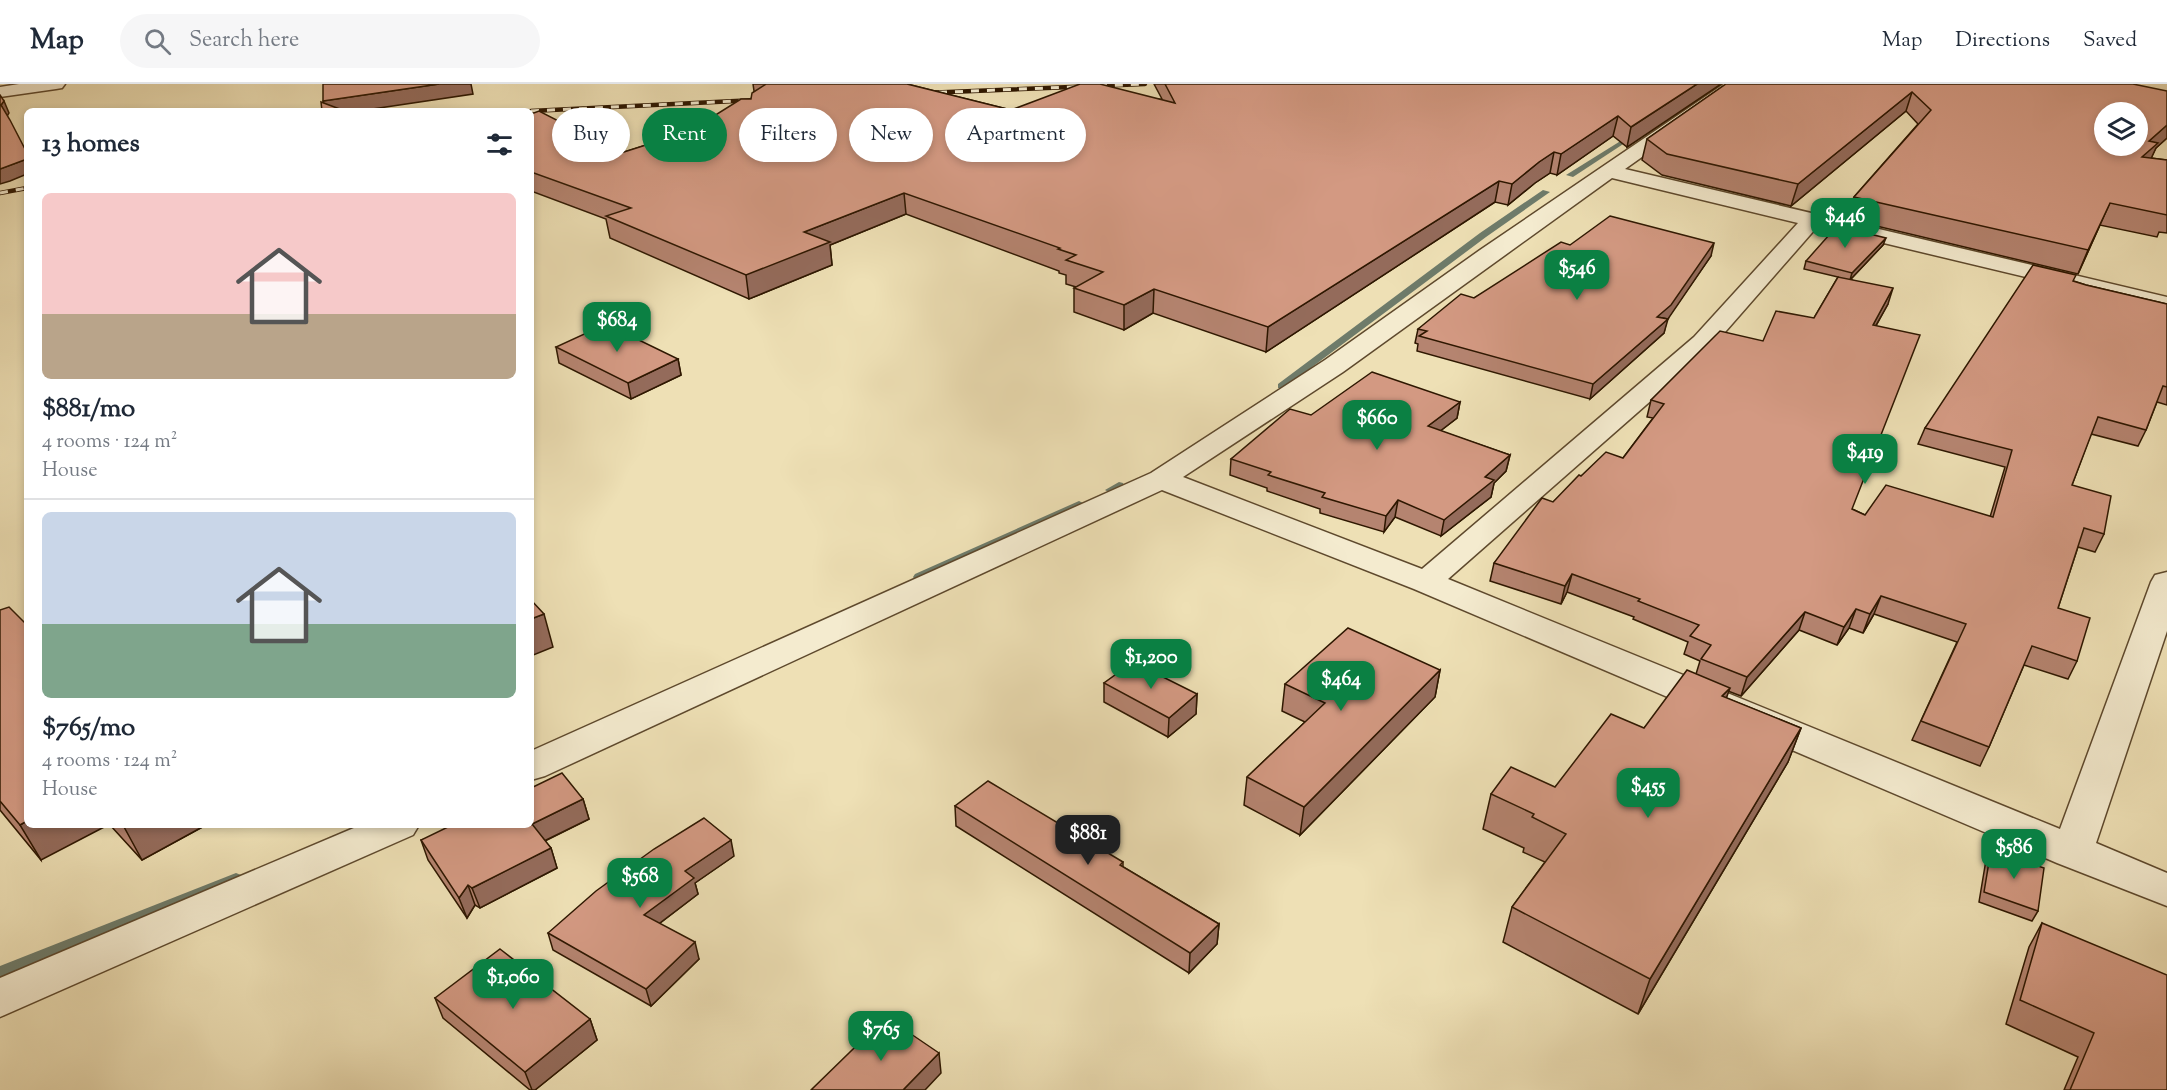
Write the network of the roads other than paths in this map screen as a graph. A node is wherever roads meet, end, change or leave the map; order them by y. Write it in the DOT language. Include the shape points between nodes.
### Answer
graph roads {
  1 [pos="56,84"];
  2 [pos="1736,84"];
  3 [pos="0,92"];
  4 [pos="1611,172"];
  5 [pos="1812,220"];
  6 [pos="2167,304"];
  7 [pos="1161,479"];
  8 [pos="1426,582"];
  9 [pos="2167,582"];
  10 [pos="534,766"];
  11 [pos="392,828"];
  12 [pos="2072,852"];
  13 [pos="2167,890"];
  14 [pos="0,998"];
  1 -- 3 [label="street"];
  2 -- 4 [label="street"];
  4 -- 5 [label="street"];
  4 -- 7 [label="street" via="1334,366"];
  5 -- 6 [label="street"];
  5 -- 8 [label="street" via="1703,342"];
  7 -- 8 [label="street"];
  7 -- 10 [label="street"];
  8 -- 12 [label="street"];
  9 -- 12 [label="street"];
  11 -- 14 [label="street"];
  12 -- 13 [label="street"];
}
